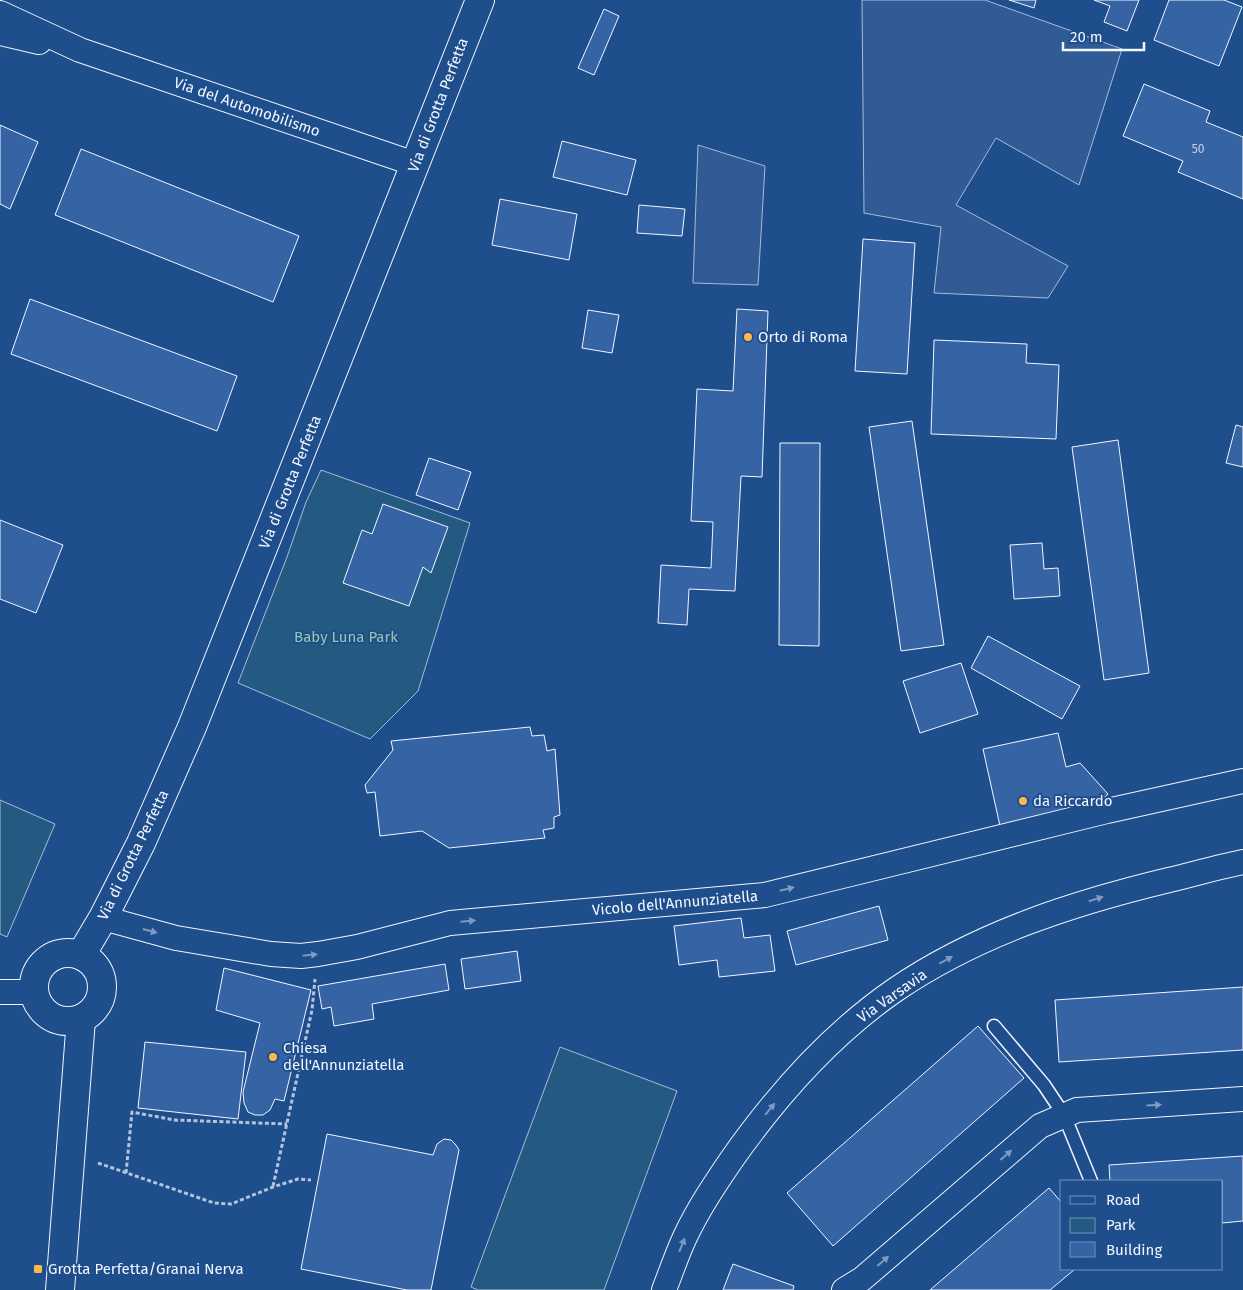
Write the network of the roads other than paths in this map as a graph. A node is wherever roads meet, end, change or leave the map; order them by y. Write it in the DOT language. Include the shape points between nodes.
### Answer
graph roads {
  1 [pos="480,0"];
  2 [pos="0,13"];
  3 [pos="0,34"];
  4 [pos="80,50"];
  5 [pos="415,164"];
  6 [pos="1243,781"];
  7 [pos="1243,862"];
  8 [pos="103,918"];
  9 [pos="81,955"];
  10 [pos="0,992"];
  11 [pos="35,992"];
  12 [pos="82,1019"];
  13 [pos="994,1026"];
  14 [pos="1243,1099"];
  15 [pos="1064,1115"];
  16 [pos="1091,1180"];
  17 [pos="60,1290"];
  18 [pos="664,1290"];
  19 [pos="844,1290"];
  1 -- 5 [label="street, Via di Grotta Perfetta"];
  2 -- 4 [label="street, Via del Automobilismo"];
  3 -- 4 [label="street, Via del Automobilismo"];
  4 -- 5 [label="street, Via del Automobilismo"];
  5 -- 8 [label="street, Via di Grotta Perfetta" via="192,727 144,836"];
  8 -- 6 [label="street, Vicolo dell'Annunziatella, one-way" via="176,938 271,954 318,954 450,923 764,895"];
  18 -- 7 [label="street, Via Varsavia, one-way" via="696,1215 757,1124 795,1079 848,1027 889,995 955,955 1063,909"];
  8 -- 9 [label="street, Via di Grotta Perfetta"];
  9 -- 11 [label="street" via="65,953 43,963 36,977"];
  9 -- 12 [label="street" via="95,965 102,990 97,1006"];
  10 -- 11 [label="street"];
  11 -- 12 [label="street" via="47,1014 61,1020"];
  12 -- 17 [label="street"];
  13 -- 15 [label="lane" via="1044,1085"];
  15 -- 14 [label="street, one-way" via="1078,1110"];
  15 -- 16 [label="lane"];
  19 -- 15 [label="street, one-way" via="862,1279 1040,1126"];
}
